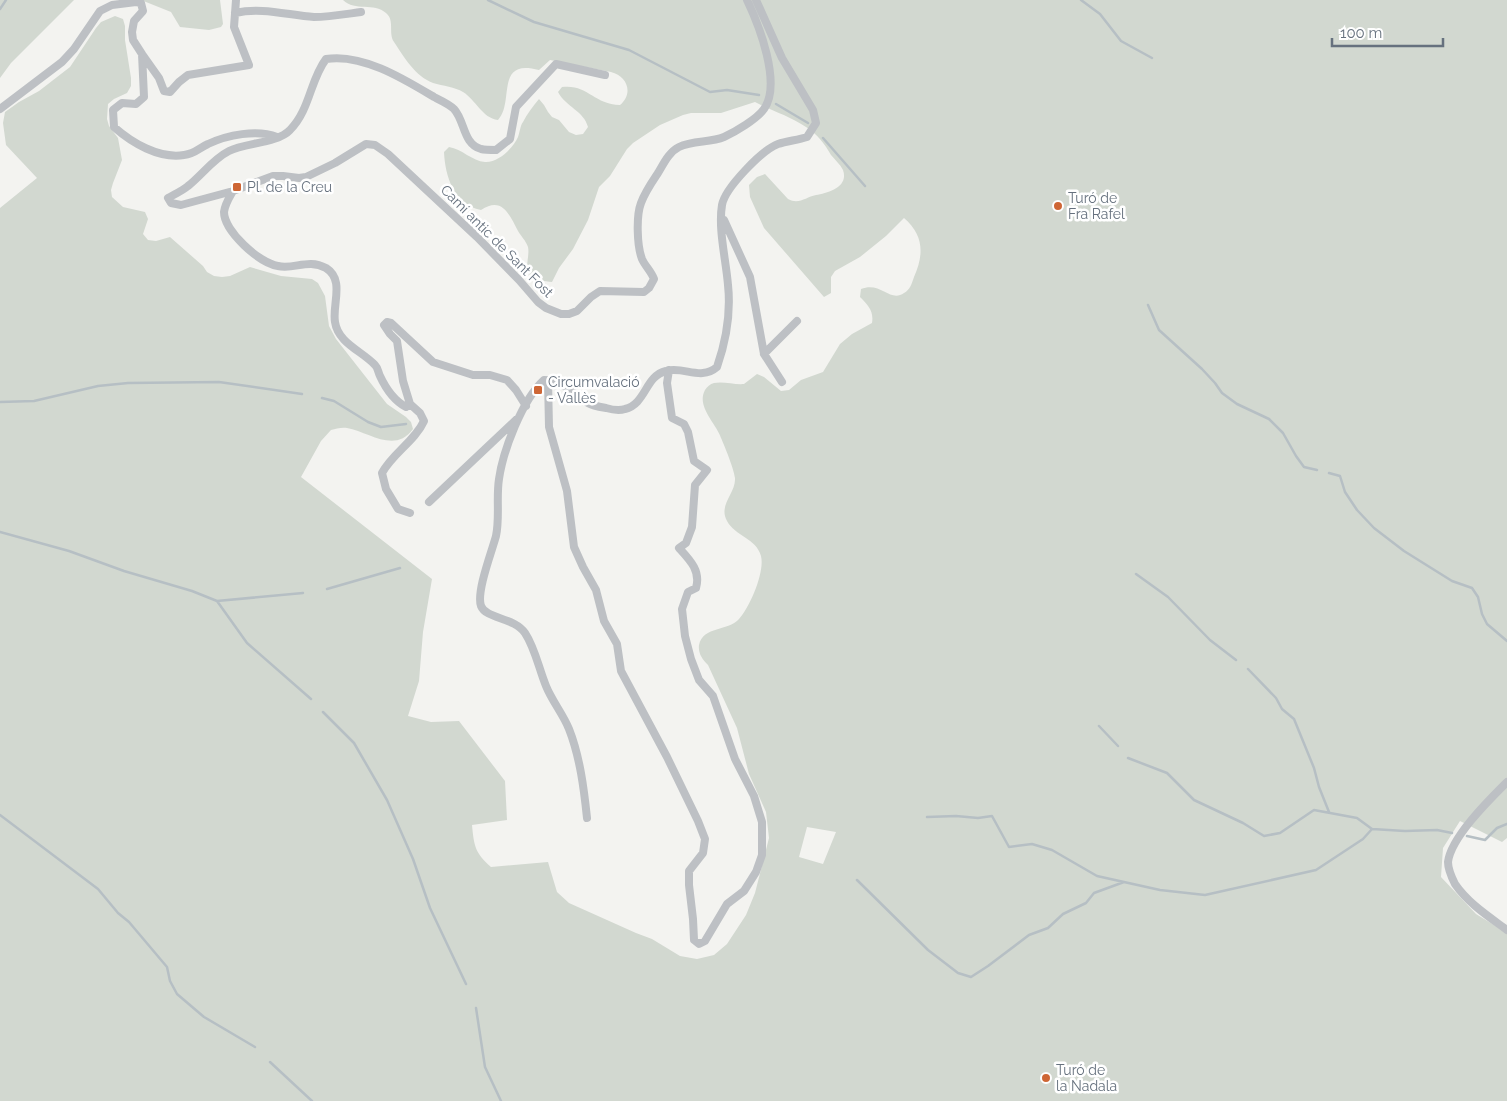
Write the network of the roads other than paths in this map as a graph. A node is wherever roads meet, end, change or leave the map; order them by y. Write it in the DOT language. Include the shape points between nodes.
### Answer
graph roads {
  1 [pos="236,0"];
  2 [pos="747,0"];
  3 [pos="756,0"];
  4 [pos="361,12"];
  5 [pos="235,13"];
  6 [pos="142,54"];
  7 [pos="605,75"];
  8 [pos="1,108"];
  9 [pos="277,137"];
  10 [pos="233,191"];
  11 [pos="722,216"];
  12 [pos="797,321"];
  13 [pos="764,354"];
  14 [pos="669,370"];
  15 [pos="548,380"];
  16 [pos="782,382"];
  17 [pos="410,404"];
  18 [pos="526,406"];
  19 [pos="520,416"];
  20 [pos="429,502"];
  21 [pos="410,513"];
  22 [pos="1507,782"];
  23 [pos="587,818"];
  24 [pos="1507,930"];
  1 -- 5 [label="street"];
  2 -- 10 [label="street, Camí antic de Sant Fost" via="767,50 771,86 768,103 758,116 722,138 678,147 666,159 639,211 641,257 654,279 644,292 600,292 569,314 546,308 477,236 375,145 362,145 335,163 306,176 273,176"];
  3 -- 11 [label="street" via="782,58 813,110 816,123 808,137 778,144 762,154 725,196"];
  4 -- 5 [label="street" via="316,17 264,10"];
  5 -- 6 [label="street" via="234,26 249,65 188,75 170,92 164,91"];
  6 -- 8 [label="street" via="132,32 134,21 143,11 141,3 112,5 100,11 62,62"];
  6 -- 9 [label="street" via="144,97 136,104 122,103 112,110 114,127 129,140 164,155 184,155 207,144 245,134"];
  7 -- 9 [label="street" via="556,64 516,107 510,139 496,150 480,149 467,139 453,108 414,85 369,64 339,57 326,59 318,69 302,114 289,132"];
  9 -- 10 [label="street" via="230,151 187,187 168,198 171,203 182,205"];
  10 -- 17 [label="street" via="226,203 225,218 244,246 275,266 315,264 334,275 337,286 334,321 340,336 376,366 391,396 406,407"];
  11 -- 13 [label="street" via="750,277"];
  11 -- 14 [label="street" via="728,321 718,367 701,374"];
  12 -- 13 [label="street"];
  13 -- 16 [label="street"];
  14 -- 15 [label="street" via="659,372 638,402 618,410 590,404 560,383"];
  14 -- 15 [label="street" via="667,383 672,418 684,424 694,461 707,470 694,485 692,527 686,543 679,548 692,562 698,580 696,588 688,592 682,609 685,636 699,680 712,696 762,822 762,855 756,872 744,891 727,904 705,941 699,944 694,940 689,871 703,853 705,840 667,757 621,671 616,644 604,621 596,590 574,547 567,491 549,427"];
  15 -- 18 [label="street" via="540,384"];
  17 -- 18 [label="street" via="396,341 384,325 387,322 433,362 473,375 507,380"];
  17 -- 21 [label="street" via="424,421 419,431 389,460 382,473 386,489 398,509"];
  18 -- 19 [label="street"];
  19 -- 20 [label="street"];
  19 -- 23 [label="street" via="502,464 497,526 480,604 490,615 511,622 526,634 546,687 575,746"];
  22 -- 24 [label="street" via="1458,837 1448,861 1454,882 1463,895"];
}
